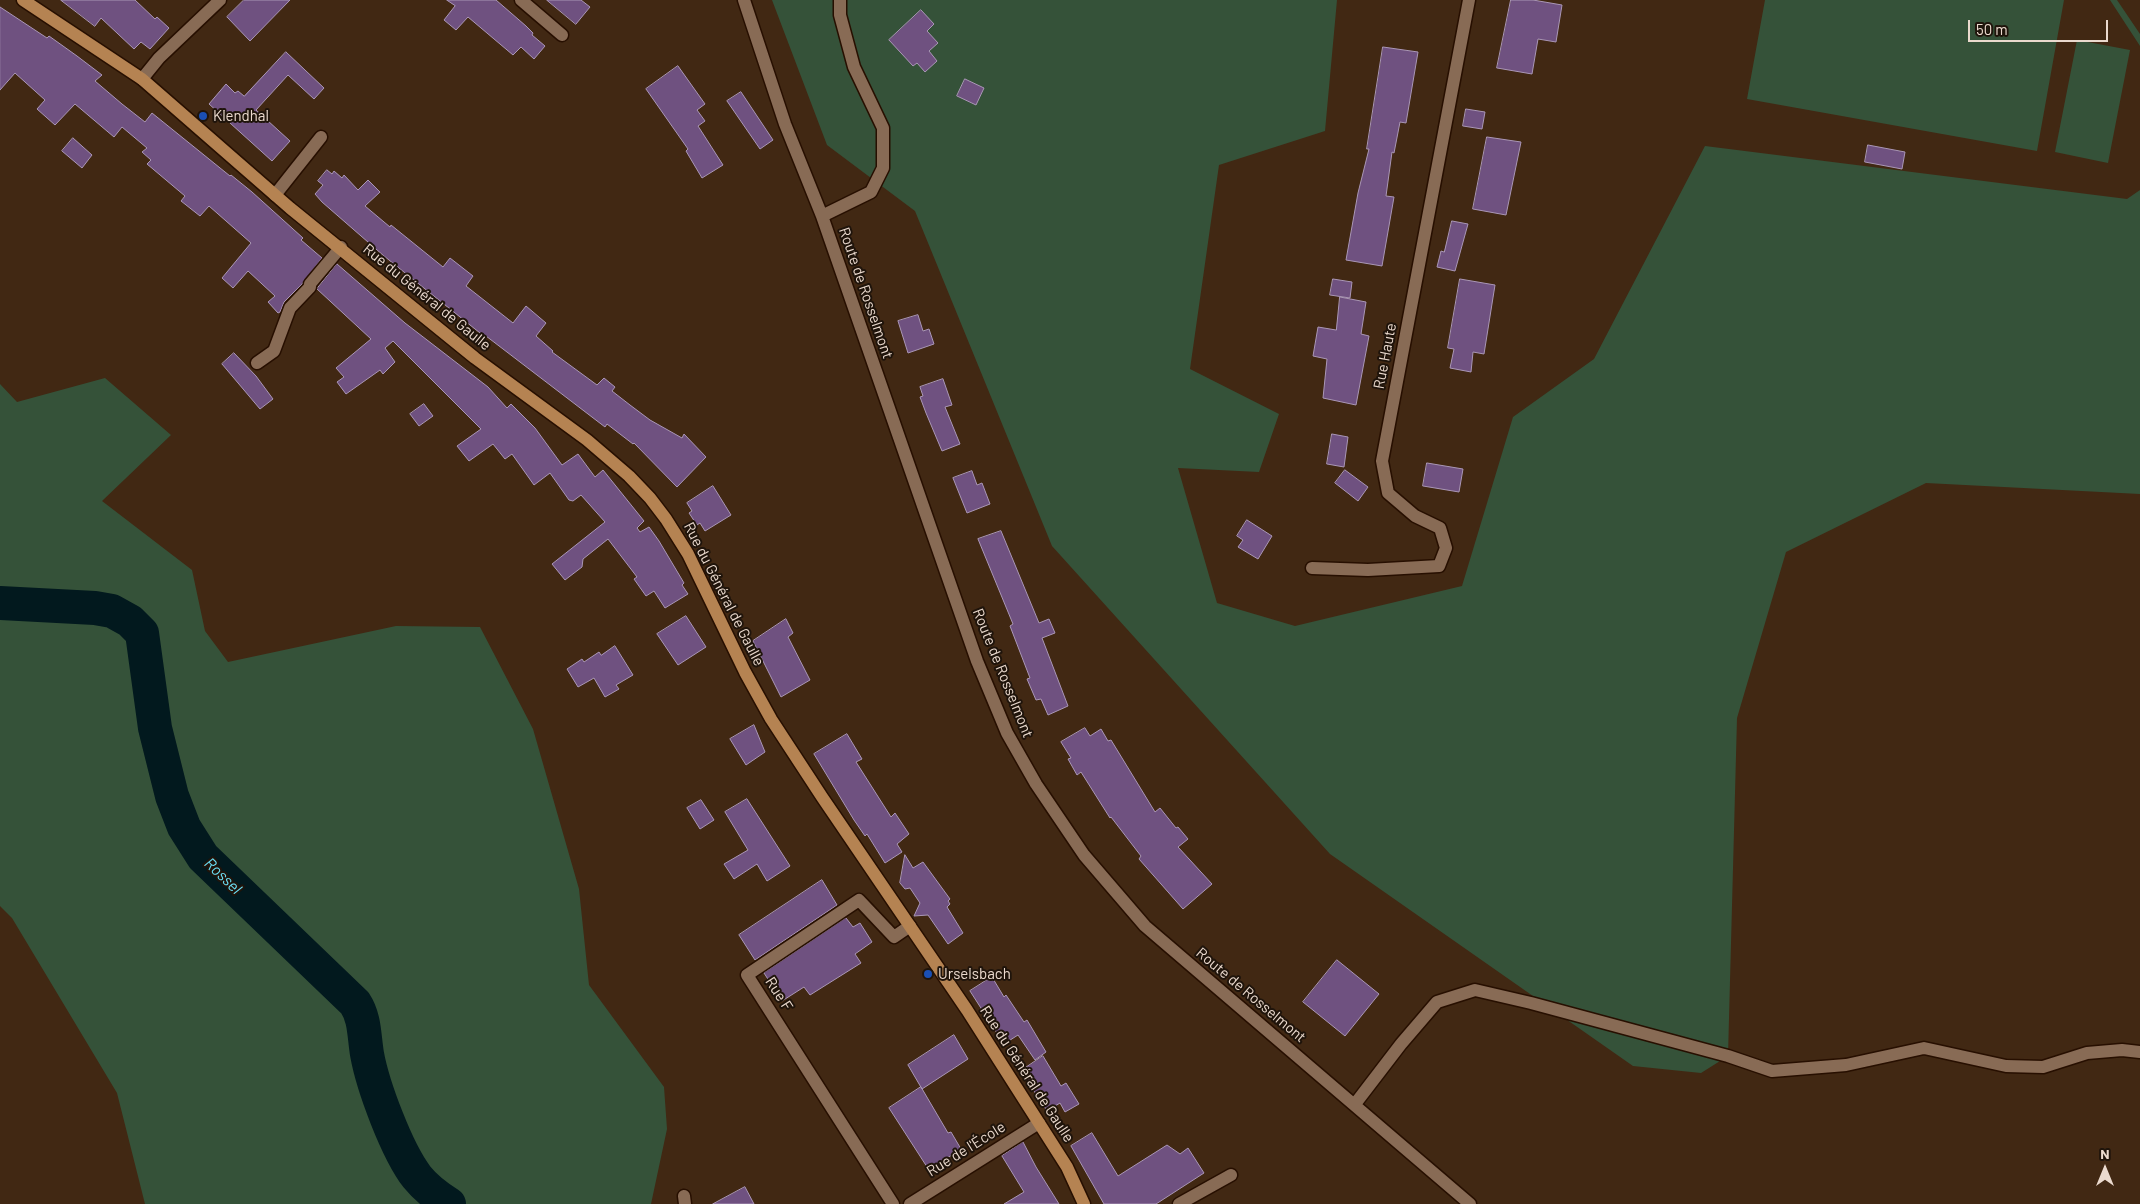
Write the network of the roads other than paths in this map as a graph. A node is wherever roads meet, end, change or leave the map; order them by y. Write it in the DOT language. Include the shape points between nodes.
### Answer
graph roads {
  1 [pos="23,0"];
  2 [pos="220,0"];
  3 [pos="521,0"];
  4 [pos="744,0"];
  5 [pos="840,0"];
  6 [pos="1469,0"];
  7 [pos="562,35"];
  8 [pos="142,79"];
  9 [pos="321,137"];
  10 [pos="274,195"];
  11 [pos="822,216"];
  12 [pos="341,247"];
  13 [pos="257,363"];
  14 [pos="1312,568"];
  15 [pos="910,926"];
  16 [pos="2140,1052"];
  17 [pos="1355,1104"];
  18 [pos="1039,1123"];
  19 [pos="1231,1175"];
  20 [pos="893,1204"];
  21 [pos="910,1204"];
  22 [pos="1084,1204"];
  23 [pos="1179,1204"];
  24 [pos="1470,1204"];
  1 -- 8 [label="main road, Rue du Général de Gaulle"];
  2 -- 8 [label="street" via="158,58"];
  3 -- 7 [label="street"];
  4 -- 11 [label="street, Route de Rosselmont" via="785,124"];
  5 -- 11 [label="street" via="840,14 854,67 883,128 884,168 871,192"];
  6 -- 14 [label="street, Rue Haute" via="1382,461 1388,493 1415,516 1440,528 1446,548 1439,566 1368,570"];
  8 -- 10 [label="main road, Rue du Général de Gaulle"];
  9 -- 10 [label="street"];
  10 -- 12 [label="main road, Rue du Général de Gaulle"];
  11 -- 17 [label="street, Route de Rosselmont" via="977,661 1006,733 1036,784 1084,855 1145,926"];
  12 -- 13 [label="street" via="310,288 290,308 274,350"];
  12 -- 15 [label="main road, Rue du Général de Gaulle" via="475,358 587,440 650,498 688,554 771,719"];
  15 -- 18 [label="main road, Rue du Général de Gaulle"];
  15 -- 20 [label="street, Rue F" via="894,937 859,900 747,975"];
  16 -- 17 [label="street" via="2087,1053 2043,1066 2006,1066 1924,1048 1846,1065 1772,1071 1728,1056 1475,990 1438,1002"];
  17 -- 24 [label="street, Route de Rosselmont"];
  18 -- 21 [label="street, Rue de l'École"];
  18 -- 22 [label="main road, Rue du Général de Gaulle" via="1067,1167"];
  19 -- 23 [label="street"];
}
